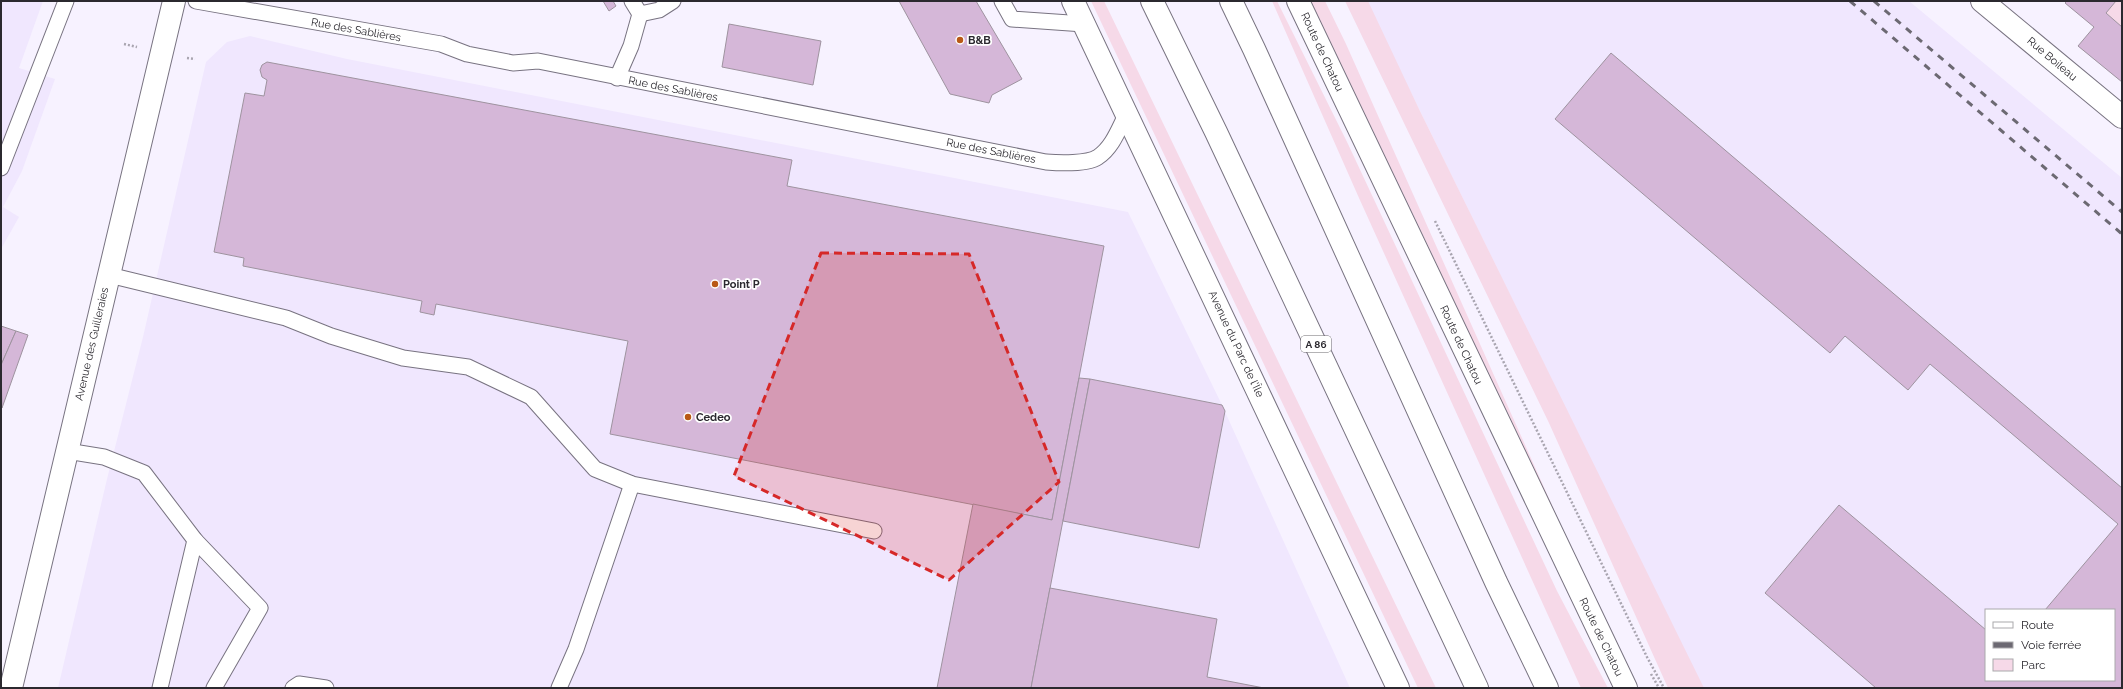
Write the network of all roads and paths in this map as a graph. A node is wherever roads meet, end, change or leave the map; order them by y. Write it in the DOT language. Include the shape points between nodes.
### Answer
graph roads {
  1 [pos="66,1"];
  2 [pos="174,1"];
  3 [pos="196,1"];
  4 [pos="632,1"];
  5 [pos="673,1"];
  6 [pos="1002,1"];
  7 [pos="1073,1"];
  8 [pos="1152,1"];
  9 [pos="1231,1"];
  10 [pos="1298,1"];
  11 [pos="1982,1"];
  12 [pos="2005,8"];
  13 [pos="640,14"];
  14 [pos="1084,24"];
  15 [pos="616,78"];
  16 [pos="1127,113"];
  17 [pos="2122,118"];
  18 [pos="1,168"];
  19 [pos="1435,220"];
  20 [pos="109,275"];
  21 [pos="67,451"];
  22 [pos="632,484"];
  23 [pos="874,531"];
  24 [pos="195,540"];
  25 [pos="11,688"];
  26 [pos="160,688"];
  27 [pos="214,688"];
  28 [pos="293,688"];
  29 [pos="326,688"];
  30 [pos="559,688"];
  31 [pos="1398,688"];
  32 [pos="1477,688"];
  33 [pos="1547,688"];
  34 [pos="1626,688"];
  35 [pos="1664,688"];
  1 -- 18 [label="lane"];
  2 -- 20 [label="main road, Avenue des Guilleraies"];
  3 -- 15 [label="lane, Rue des Sablières" via="441,44 467,54 513,63 538,61"];
  4 -- 13 [label="lane"];
  5 -- 13 [label="lane" via="659,10"];
  6 -- 14 [label="lane" via="1012,19"];
  7 -- 14 [label="main road, Avenue du Parc de l'Île"];
  8 -- 32 [label="main road, A 86"];
  9 -- 33 [label="main road" via="1496,582"];
  10 -- 34 [label="main road, Route de Chatou"];
  11 -- 12 [label="main road, Rue Boileau"];
  12 -- 17 [label="main road, Rue Boileau"];
  13 -- 15 [label="lane" via="631,46"];
  14 -- 16 [label="main road, Avenue du Parc de l'Île"];
  15 -- 16 [label="lane, Rue des Sablières" via="1046,162 1064,163 1098,157 1112,142"];
  16 -- 31 [label="main road, Avenue du Parc de l'Île"];
  19 -- 35 [label="path"];
  20 -- 21 [label="main road, Avenue des Guilleraies"];
  20 -- 22 [label="lane" via="286,318 331,336 403,358 468,367 531,397 596,469"];
  21 -- 24 [label="lane" via="104,457 144,473"];
  21 -- 25 [label="main road, Avenue des Guilleraies"];
  22 -- 23 [label="lane"];
  22 -- 30 [label="lane" via="576,649"];
  24 -- 26 [label="lane"];
  24 -- 27 [label="lane" via="260,608"];
  28 -- 29 [label="lane" via="299,684"];
}
